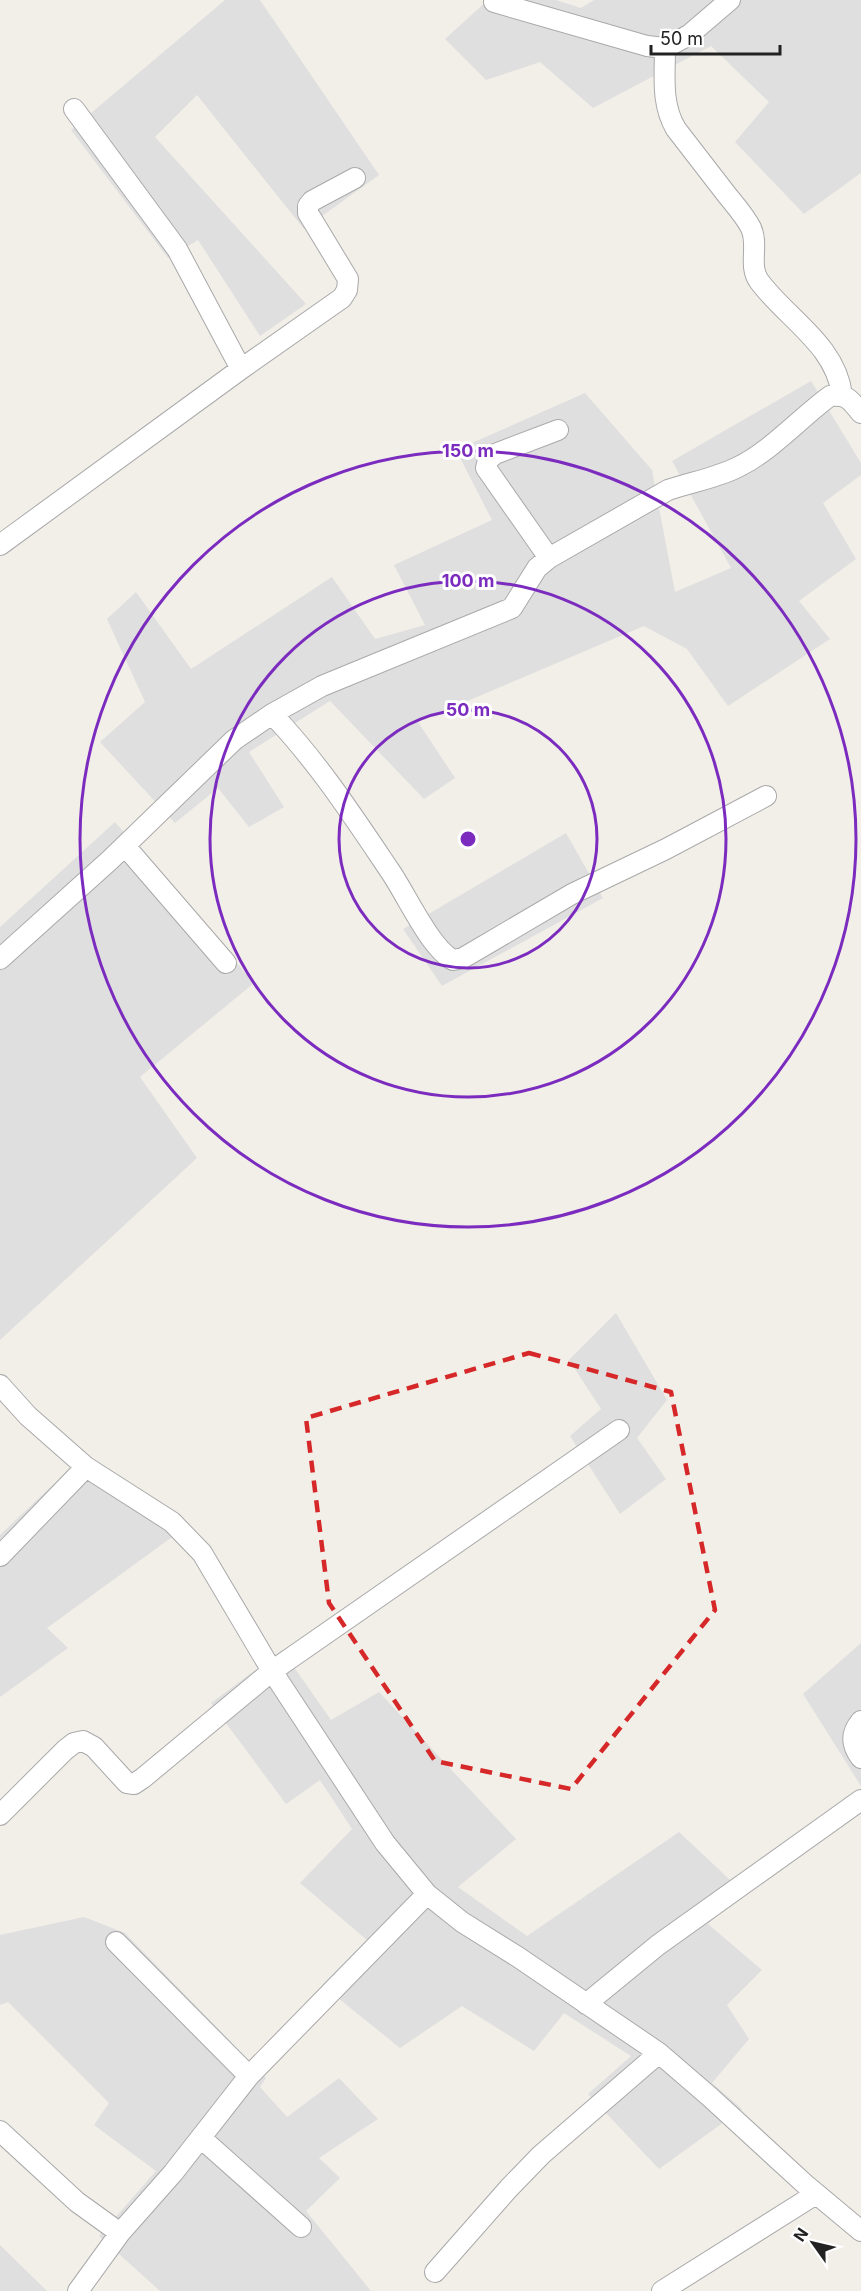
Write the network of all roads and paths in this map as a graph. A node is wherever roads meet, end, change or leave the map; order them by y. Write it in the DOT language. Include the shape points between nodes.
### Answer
graph roads {
  1 [pos="730,0"];
  2 [pos="494,2"];
  3 [pos="665,48"];
  4 [pos="74,109"];
  5 [pos="355,178"];
  6 [pos="241,369"];
  7 [pos="842,395"];
  8 [pos="861,413"];
  9 [pos="558,430"];
  10 [pos="0,544"];
  11 [pos="549,558"];
  12 [pos="272,714"];
  13 [pos="766,796"];
  14 [pos="125,846"];
  15 [pos="0,959"];
  16 [pos="226,963"];
  17 [pos="0,1385"];
  18 [pos="619,1430"];
  19 [pos="86,1467"];
  20 [pos="0,1556"];
  21 [pos="272,1671"];
  22 [pos="861,1721"];
  23 [pos="861,1758"];
  24 [pos="861,1800"];
  25 [pos="0,1815"];
  26 [pos="427,1894"];
  27 [pos="116,1942"];
  28 [pos="586,2004"];
  29 [pos="659,2053"];
  30 [pos="249,2076"];
  31 [pos="0,2131"];
  32 [pos="201,2138"];
  33 [pos="816,2194"];
  34 [pos="859,2226"];
  35 [pos="301,2227"];
  36 [pos="120,2233"];
  37 [pos="435,2272"];
  38 [pos="78,2291"];
  39 [pos="662,2291"];
  1 -- 3 [label="street"];
  2 -- 3 [label="street"];
  3 -- 7 [label="street" via="665,105 669,117 748,222 756,241 754,266 759,281 823,350 834,366"];
  4 -- 6 [label="street" via="177,249"];
  5 -- 6 [label="street" via="308,206 308,213 348,279 347,290 342,298"];
  6 -- 10 [label="street"];
  7 -- 8 [label="street"];
  7 -- 11 [label="street" via="830,396 739,467 668,490"];
  9 -- 11 [label="street" via="495,454 486,468"];
  11 -- 12 [label="street" via="537,568 512,608 322,686"];
  12 -- 13 [label="street" via="306,751 392,873 435,944 453,960 463,958 572,894"];
  12 -- 14 [label="street" via="234,740"];
  14 -- 15 [label="street"];
  14 -- 16 [label="street"];
  17 -- 19 [label="street" via="28,1416"];
  18 -- 21 [label="street"];
  19 -- 20 [label="street"];
  19 -- 21 [label="street" via="172,1522 202,1553"];
  21 -- 25 [label="street" via="134,1784 127,1783 83,1740 65,1750"];
  21 -- 26 [label="street" via="385,1843"];
  22 -- 23 [label="street" via="853,1731 854,1749"];
  24 -- 28 [label="street" via="658,1945"];
  26 -- 28 [label="street" via="462,1922"];
  26 -- 30 [label="street"];
  27 -- 30 [label="street"];
  28 -- 29 [label="street"];
  29 -- 33 [label="street"];
  29 -- 37 [label="street" via="541,2155"];
  30 -- 32 [label="street"];
  31 -- 36 [label="street" via="77,2202"];
  32 -- 35 [label="street"];
  32 -- 36 [label="street"];
  33 -- 34 [label="street"];
  33 -- 39 [label="street"];
  36 -- 38 [label="street"];
}
